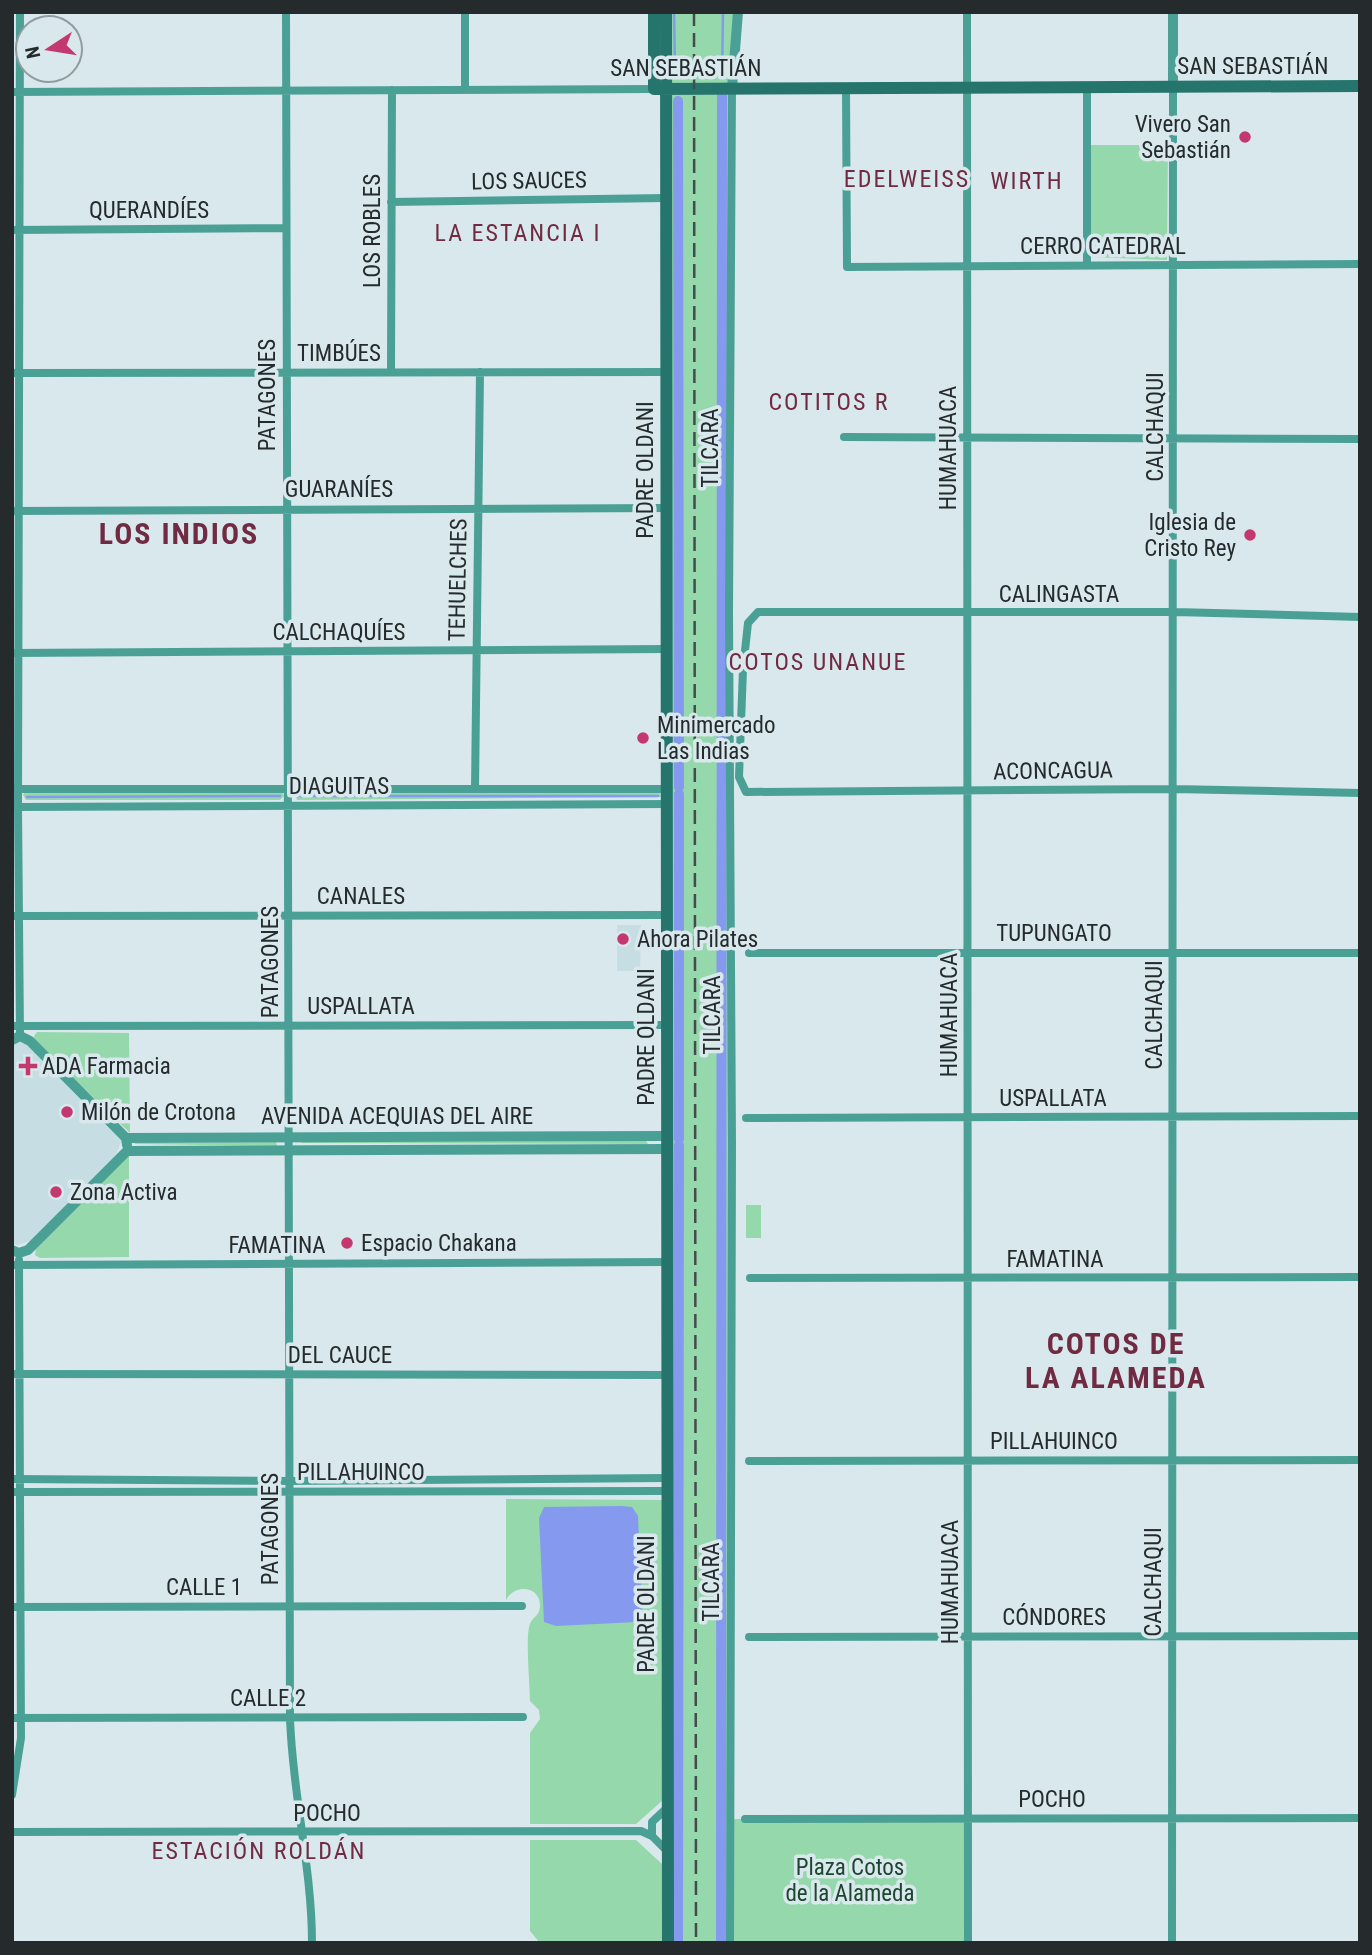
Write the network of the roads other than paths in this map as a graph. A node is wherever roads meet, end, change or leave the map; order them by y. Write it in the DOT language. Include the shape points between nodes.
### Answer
graph roads {
  1 [pos="20,12"];
  2 [pos="286,12"];
  3 [pos="465,12"];
  4 [pos="654,12"];
  5 [pos="666,12"];
  6 [pos="738,12"];
  7 [pos="967,12"];
  8 [pos="1173,12"];
  9 [pos="1360,86"];
  10 [pos="967,87"];
  11 [pos="1173,87"];
  12 [pos="732,88"];
  13 [pos="846,88"];
  14 [pos="1087,88"];
  15 [pos="660,89"];
  16 [pos="392,90"];
  17 [pos="465,90"];
  18 [pos="285,91"];
  19 [pos="16,92"];
  20 [pos="666,198"];
  21 [pos="391,202"];
  22 [pos="286,228"];
  23 [pos="16,230"];
  24 [pos="1360,264"];
  25 [pos="1087,265"];
  26 [pos="1174,265"];
  27 [pos="967,266"];
  28 [pos="391,372"];
  29 [pos="480,372"];
  30 [pos="666,372"];
  31 [pos="16,373"];
  32 [pos="286,373"];
  33 [pos="844,436"];
  34 [pos="1174,436"];
  35 [pos="967,437"];
  36 [pos="1360,439"];
  37 [pos="478,508"];
  38 [pos="666,508"];
  39 [pos="287,509"];
  40 [pos="16,511"];
  41 [pos="1175,612"];
  42 [pos="967,614"];
  43 [pos="1360,617"];
  44 [pos="667,649"];
  45 [pos="477,650"];
  46 [pos="288,651"];
  47 [pos="15,653"];
  48 [pos="15,789"];
  49 [pos="289,789"];
  50 [pos="475,789"];
  51 [pos="667,789"];
  52 [pos="1174,789"];
  53 [pos="746,792"];
  54 [pos="968,792"];
  55 [pos="1360,793"];
  56 [pos="667,804"];
  57 [pos="290,806"];
  58 [pos="15,807"];
  59 [pos="290,915"];
  60 [pos="667,915"];
  61 [pos="15,916"];
  62 [pos="749,953"];
  63 [pos="969,953"];
  64 [pos="1173,953"];
  65 [pos="1360,953"];
  66 [pos="290,1025"];
  67 [pos="667,1025"];
  68 [pos="16,1032"];
  69 [pos="1360,1116"];
  70 [pos="968,1117"];
  71 [pos="1174,1117"];
  72 [pos="746,1118"];
  73 [pos="126,1138"];
  74 [pos="290,1138"];
  75 [pos="667,1143"];
  76 [pos="290,1150"];
  77 [pos="127,1151"];
  78 [pos="16,1258"];
  79 [pos="667,1262"];
  80 [pos="290,1264"];
  81 [pos="1360,1277"];
  82 [pos="750,1278"];
  83 [pos="968,1278"];
  84 [pos="1175,1278"];
  85 [pos="16,1374"];
  86 [pos="289,1374"];
  87 [pos="667,1375"];
  88 [pos="969,1460"];
  89 [pos="1172,1460"];
  90 [pos="1360,1460"];
  91 [pos="749,1461"];
  92 [pos="16,1479"];
  93 [pos="289,1481"];
  94 [pos="667,1484"];
  95 [pos="16,1492"];
  96 [pos="289,1492"];
  97 [pos="289,1606"];
  98 [pos="522,1606"];
  99 [pos="16,1607"];
  100 [pos="969,1636"];
  101 [pos="1172,1636"];
  102 [pos="1360,1636"];
  103 [pos="749,1637"];
  104 [pos="290,1717"];
  105 [pos="523,1717"];
  106 [pos="16,1718"];
  107 [pos="12,1795"];
  108 [pos="668,1807"];
  109 [pos="1360,1818"];
  110 [pos="745,1819"];
  111 [pos="970,1819"];
  112 [pos="1172,1819"];
  113 [pos="652,1822"];
  114 [pos="641,1831"];
  115 [pos="12,1832"];
  116 [pos="302,1833"];
  117 [pos="652,1836"];
  118 [pos="668,1852"];
  119 [pos="312,1943"];
  120 [pos="668,1943"];
  121 [pos="730,1943"];
  122 [pos="968,1943"];
  123 [pos="1172,1943"];
  1 -- 19 [label="street"];
  2 -- 18 [label="street, PATAGONES"];
  3 -- 17 [label="street"];
  4 -- 15 [label="main road"];
  5 -- 15 [label="main road"];
  6 -- 12 [label="street"];
  7 -- 10 [label="street, HUMAHUACA"];
  8 -- 11 [label="street"];
  9 -- 11 [label="main road, SAN SEBASTIÁN"];
  10 -- 13 [label="main road, SAN SEBASTIÁN"];
  10 -- 14 [label="main road, SAN SEBASTIÁN"];
  10 -- 27 [label="street, HUMAHUACA"];
  11 -- 14 [label="main road, SAN SEBASTIÁN"];
  11 -- 26 [label="street, CALCHAQUI"];
  12 -- 13 [label="main road, SAN SEBASTIÁN"];
  12 -- 15 [label="main road, SAN SEBASTIÁN"];
  12 -- 121 [label="street, TILCARA"];
  13 -- 27 [label="street, CERRO CATEDRAL" via="847,268"];
  14 -- 25 [label="street"];
  15 -- 17 [label="street, SAN SEBASTIÁN"];
  15 -- 20 [label="main road, PADRE OLDANI"];
  16 -- 17 [label="street, SAN SEBASTIÁN"];
  16 -- 18 [label="street, SAN SEBASTIÁN"];
  16 -- 21 [label="street, LOS ROBLES"];
  18 -- 19 [label="street, SAN SEBASTIÁN"];
  18 -- 22 [label="street, PATAGONES"];
  19 -- 23 [label="street"];
  20 -- 21 [label="street, LOS SAUCES"];
  20 -- 30 [label="main road, PADRE OLDANI"];
  21 -- 28 [label="street, LOS ROBLES"];
  22 -- 23 [label="street, QUERANDÍES"];
  22 -- 32 [label="street, PATAGONES"];
  23 -- 31 [label="street"];
  24 -- 26 [label="street, CERRO CATEDRAL"];
  25 -- 26 [label="street, CERRO CATEDRAL"];
  25 -- 27 [label="street, CERRO CATEDRAL"];
  26 -- 34 [label="street, CALCHAQUI"];
  27 -- 35 [label="street, HUMAHUACA"];
  28 -- 29 [label="street, TIMBÚES"];
  28 -- 32 [label="street, TIMBÚES"];
  29 -- 30 [label="street, TIMBÚES"];
  29 -- 37 [label="street, TEHUELCHES"];
  30 -- 38 [label="main road, PADRE OLDANI"];
  31 -- 32 [label="street, TIMBÚES"];
  31 -- 40 [label="street"];
  32 -- 39 [label="street, PATAGONES"];
  33 -- 35 [label="street"];
  34 -- 35 [label="street"];
  34 -- 36 [label="street"];
  34 -- 41 [label="street, CALCHAQUI"];
  35 -- 42 [label="street, HUMAHUACA"];
  37 -- 38 [label="street, GUARANÍES"];
  37 -- 39 [label="street, GUARANÍES"];
  37 -- 45 [label="street, TEHUELCHES"];
  38 -- 44 [label="main road, PADRE OLDANI"];
  39 -- 40 [label="street, GUARANÍES"];
  39 -- 46 [label="street, PATAGONES"];
  40 -- 47 [label="street"];
  41 -- 42 [label="street, CALINGASTA"];
  41 -- 43 [label="street, CALINGASTA"];
  41 -- 52 [label="street, CALCHAQUI"];
  42 -- 53 [label="street, CALINGASTA" via="758,612 748,623 743,668 739,777"];
  42 -- 54 [label="street, HUMAHUACA"];
  44 -- 45 [label="street, CALCHAQUÍES"];
  44 -- 51 [label="main road, PADRE OLDANI"];
  45 -- 46 [label="street, CALCHAQUÍES"];
  45 -- 50 [label="street, TEHUELCHES"];
  46 -- 47 [label="street, CALCHAQUÍES"];
  46 -- 49 [label="street, PATAGONES"];
  47 -- 48 [label="street"];
  48 -- 49 [label="street, DIAGUITAS"];
  48 -- 58 [label="street"];
  49 -- 50 [label="street, DIAGUITAS"];
  49 -- 57 [label="street, PATAGONES"];
  50 -- 51 [label="street, DIAGUITAS"];
  51 -- 56 [label="main road, PADRE OLDANI"];
  52 -- 54 [label="street, ACONCAGUA"];
  52 -- 55 [label="street, ACONCAGUA"];
  52 -- 64 [label="street, CALCHAQUI"];
  53 -- 54 [label="street, ACONCAGUA"];
  54 -- 63 [label="street, HUMAHUACA"];
  56 -- 57 [label="street, DIAGUITAS"];
  56 -- 60 [label="main road, PADRE OLDANI"];
  57 -- 58 [label="street, DIAGUITAS"];
  57 -- 59 [label="street, PATAGONES"];
  58 -- 61 [label="street"];
  59 -- 60 [label="street, CANALES"];
  59 -- 61 [label="street, CANALES"];
  59 -- 66 [label="street, PATAGONES"];
  60 -- 67 [label="main road, PADRE OLDANI"];
  61 -- 68 [label="street"];
  62 -- 63 [label="street, TUPUNGATO"];
  63 -- 64 [label="street, TUPUNGATO"];
  63 -- 70 [label="street, HUMAHUACA"];
  64 -- 65 [label="street, TUPUNGATO"];
  64 -- 71 [label="street, CALCHAQUI"];
  66 -- 67 [label="street, USPALLATA"];
  66 -- 68 [label="street, USPALLATA"];
  66 -- 74 [label="street, PATAGONES"];
  67 -- 75 [label="main road, PADRE OLDANI"];
  68 -- 73 [label="street"];
  69 -- 71 [label="street, USPALLATA"];
  70 -- 71 [label="street, USPALLATA"];
  70 -- 72 [label="street, USPALLATA"];
  70 -- 83 [label="street, HUMAHUACA"];
  71 -- 84 [label="street, CALCHAQUI"];
  73 -- 74 [label="street, AVENIDA ACEQUIAS DEL AIRE"];
  73 -- 77 [label="street"];
  74 -- 75 [label="street, AVENIDA ACEQUIAS DEL AIRE"];
  74 -- 76 [label="street, PATAGONES"];
  75 -- 76 [label="street, AVENIDA ACEQUIAS DEL AIRE"];
  75 -- 79 [label="main road, PADRE OLDANI"];
  76 -- 77 [label="street, AVENIDA ACEQUIAS DEL AIRE"];
  76 -- 80 [label="street, PATAGONES"];
  77 -- 78 [label="street"];
  78 -- 80 [label="street, FAMATINA"];
  78 -- 85 [label="street"];
  79 -- 80 [label="street, FAMATINA"];
  79 -- 87 [label="main road, PADRE OLDANI"];
  80 -- 86 [label="street, PATAGONES"];
  81 -- 84 [label="street, FAMATINA"];
  82 -- 83 [label="street, FAMATINA"];
  83 -- 84 [label="street, FAMATINA"];
  83 -- 88 [label="street, HUMAHUACA"];
  84 -- 89 [label="street, CALCHAQUI"];
  85 -- 86 [label="street, DEL CAUCE"];
  85 -- 92 [label="street"];
  86 -- 87 [label="street, DEL CAUCE"];
  86 -- 93 [label="street, PATAGONES"];
  87 -- 94 [label="main road, PADRE OLDANI"];
  88 -- 89 [label="street, PILLAHUINCO"];
  88 -- 91 [label="street, PILLAHUINCO"];
  88 -- 100 [label="street, HUMAHUACA"];
  89 -- 90 [label="street, PILLAHUINCO"];
  89 -- 101 [label="street, CALCHAQUI"];
  92 -- 93 [label="street, PILLAHUINCO"];
  92 -- 95 [label="street"];
  93 -- 94 [label="street, PILLAHUINCO"];
  93 -- 96 [label="street, PATAGONES"];
  94 -- 96 [label="street, PILLAHUINCO"];
  94 -- 108 [label="main road, PADRE OLDANI"];
  95 -- 96 [label="street, PILLAHUINCO"];
  95 -- 99 [label="street"];
  96 -- 97 [label="street, PATAGONES"];
  97 -- 98 [label="street, CALLE 1"];
  97 -- 99 [label="street, CALLE 1"];
  97 -- 104 [label="street, PATAGONES"];
  99 -- 106 [label="street"];
  100 -- 101 [label="street, CÓNDORES"];
  100 -- 103 [label="street, CÓNDORES"];
  100 -- 111 [label="street, HUMAHUACA"];
  101 -- 102 [label="street, CÓNDORES"];
  101 -- 112 [label="street, CALCHAQUI"];
  104 -- 105 [label="street, CALLE 2"];
  104 -- 106 [label="street, CALLE 2"];
  104 -- 116 [label="street, PATAGONES"];
  106 -- 107 [label="street"];
  108 -- 113 [label="street"];
  108 -- 118 [label="main road, PADRE OLDANI"];
  109 -- 112 [label="street, POCHO"];
  110 -- 111 [label="street, POCHO"];
  111 -- 112 [label="street, POCHO"];
  111 -- 122 [label="street, HUMAHUACA"];
  112 -- 123 [label="street, CALCHAQUI"];
  113 -- 114 [label="street"];
  113 -- 117 [label="street"];
  114 -- 116 [label="street, POCHO"];
  114 -- 117 [label="street, POCHO"];
  115 -- 116 [label="street, POCHO"];
  116 -- 119 [label="street, PATAGONES" via="311,1889"];
  117 -- 118 [label="street, POCHO"];
  118 -- 120 [label="main road, PADRE OLDANI"];
}
